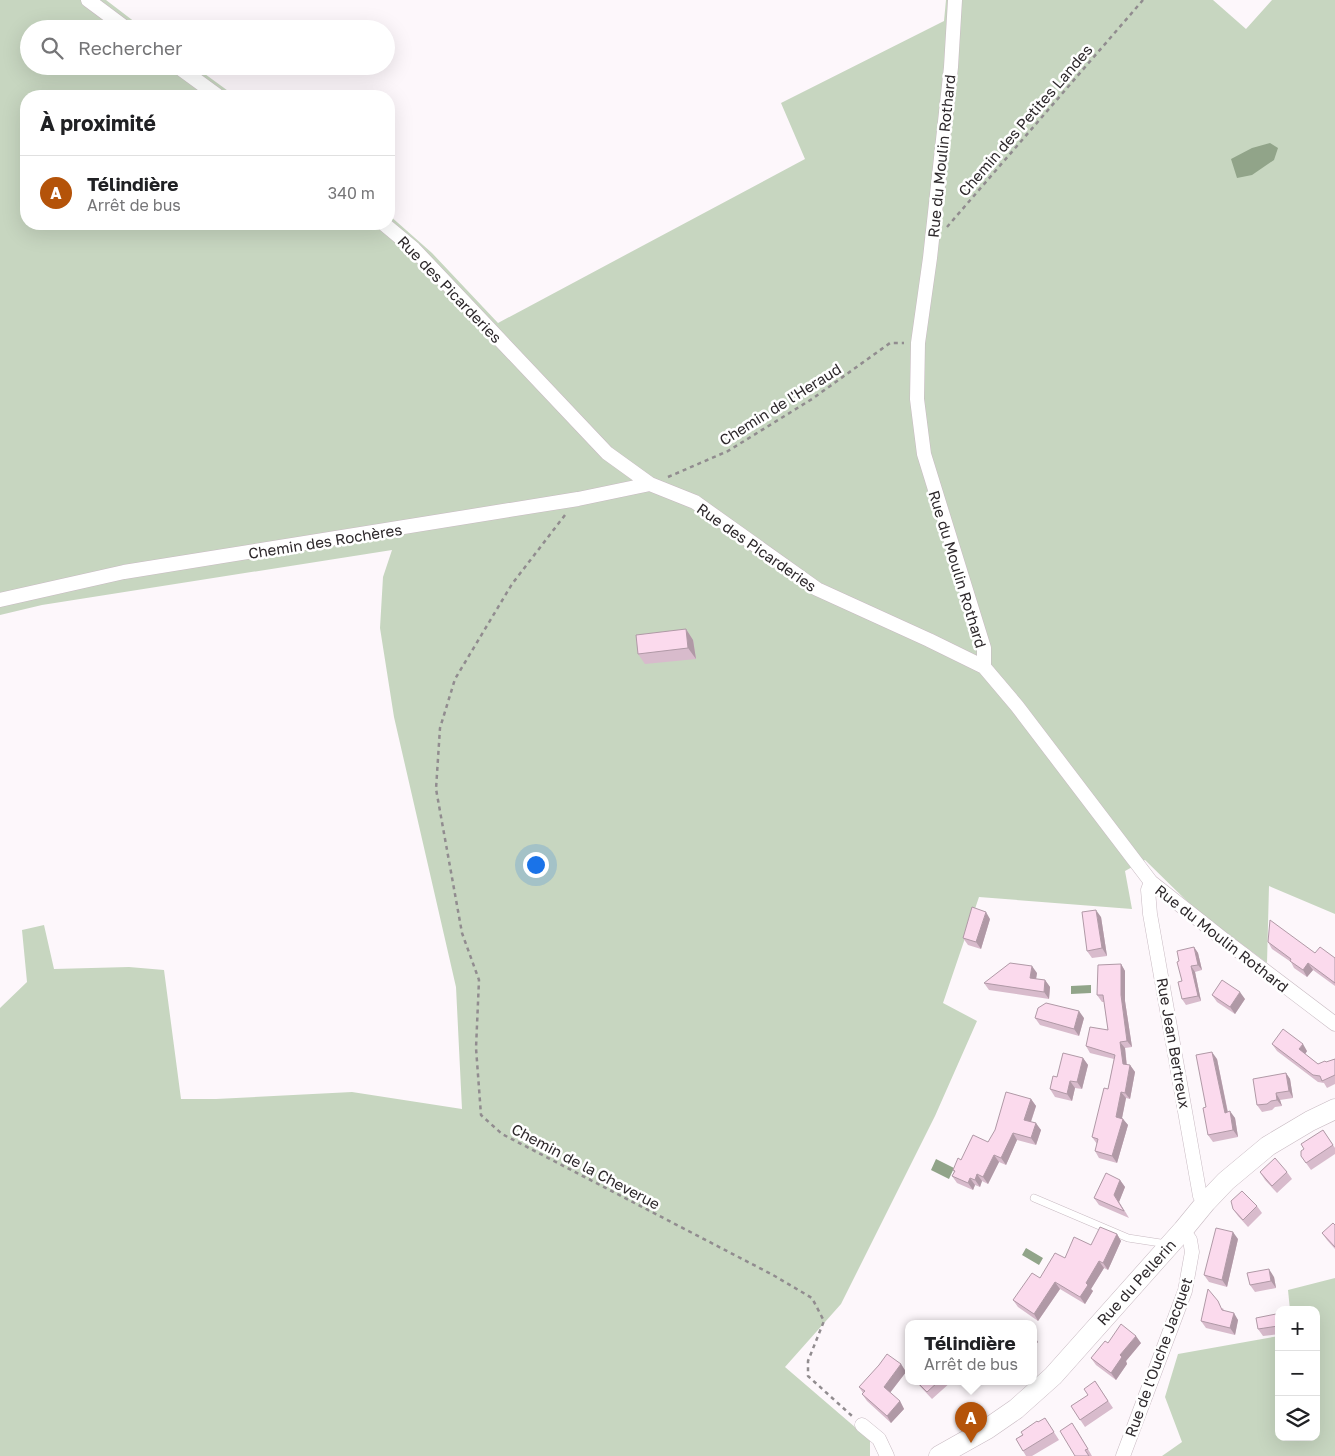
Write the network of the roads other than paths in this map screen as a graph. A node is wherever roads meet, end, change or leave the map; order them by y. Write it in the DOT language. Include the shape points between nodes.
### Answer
graph roads {
  1 [pos="88,0"];
  2 [pos="954,0"];
  3 [pos="115,20"];
  4 [pos="189,75"];
  5 [pos="210,90"];
  6 [pos="392,230"];
  7 [pos="650,484"];
  8 [pos="0,600"];
  9 [pos="984,667"];
  10 [pos="1151,882"];
  11 [pos="1335,1024"];
  12 [pos="1335,1109"];
  13 [pos="1034,1198"];
  14 [pos="1206,1202"];
  15 [pos="1176,1237"];
  16 [pos="862,1426"];
  17 [pos="887,1456"];
  18 [pos="939,1456"];
  19 [pos="1122,1456"];
  1 -- 3 [label="street"];
  2 -- 9 [label="street, Rue du Moulin Rothard" via="951,67 918,343 916,399 924,454 984,648"];
  4 -- 5 [label="street"];
  6 -- 7 [label="street, Rue des Picarderies" via="414,248 607,452"];
  7 -- 8 [label="street, Chemin des Rochères" via="578,499 124,572"];
  7 -- 9 [label="street, Rue des Picarderies" via="696,502 817,590"];
  9 -- 10 [label="street, Rue du Moulin Rothard"];
  10 -- 11 [label="street, Rue du Moulin Rothard"];
  10 -- 14 [label="street, Rue Jean Bertreux" via="1148,890 1150,914 1200,1196"];
  12 -- 14 [label="main road, Rue du Pellerin" via="1268,1146"];
  13 -- 15 [label="lane" via="1128,1238"];
  14 -- 15 [label="main road, Rue du Pellerin"];
  15 -- 18 [label="main road, Rue du Pellerin" via="1053,1376 988,1429"];
  15 -- 19 [label="street, Rue de l'Ouche Jacquet" via="1190,1240 1192,1252 1184,1291"];
  16 -- 17 [label="street" via="879,1439"];
}
